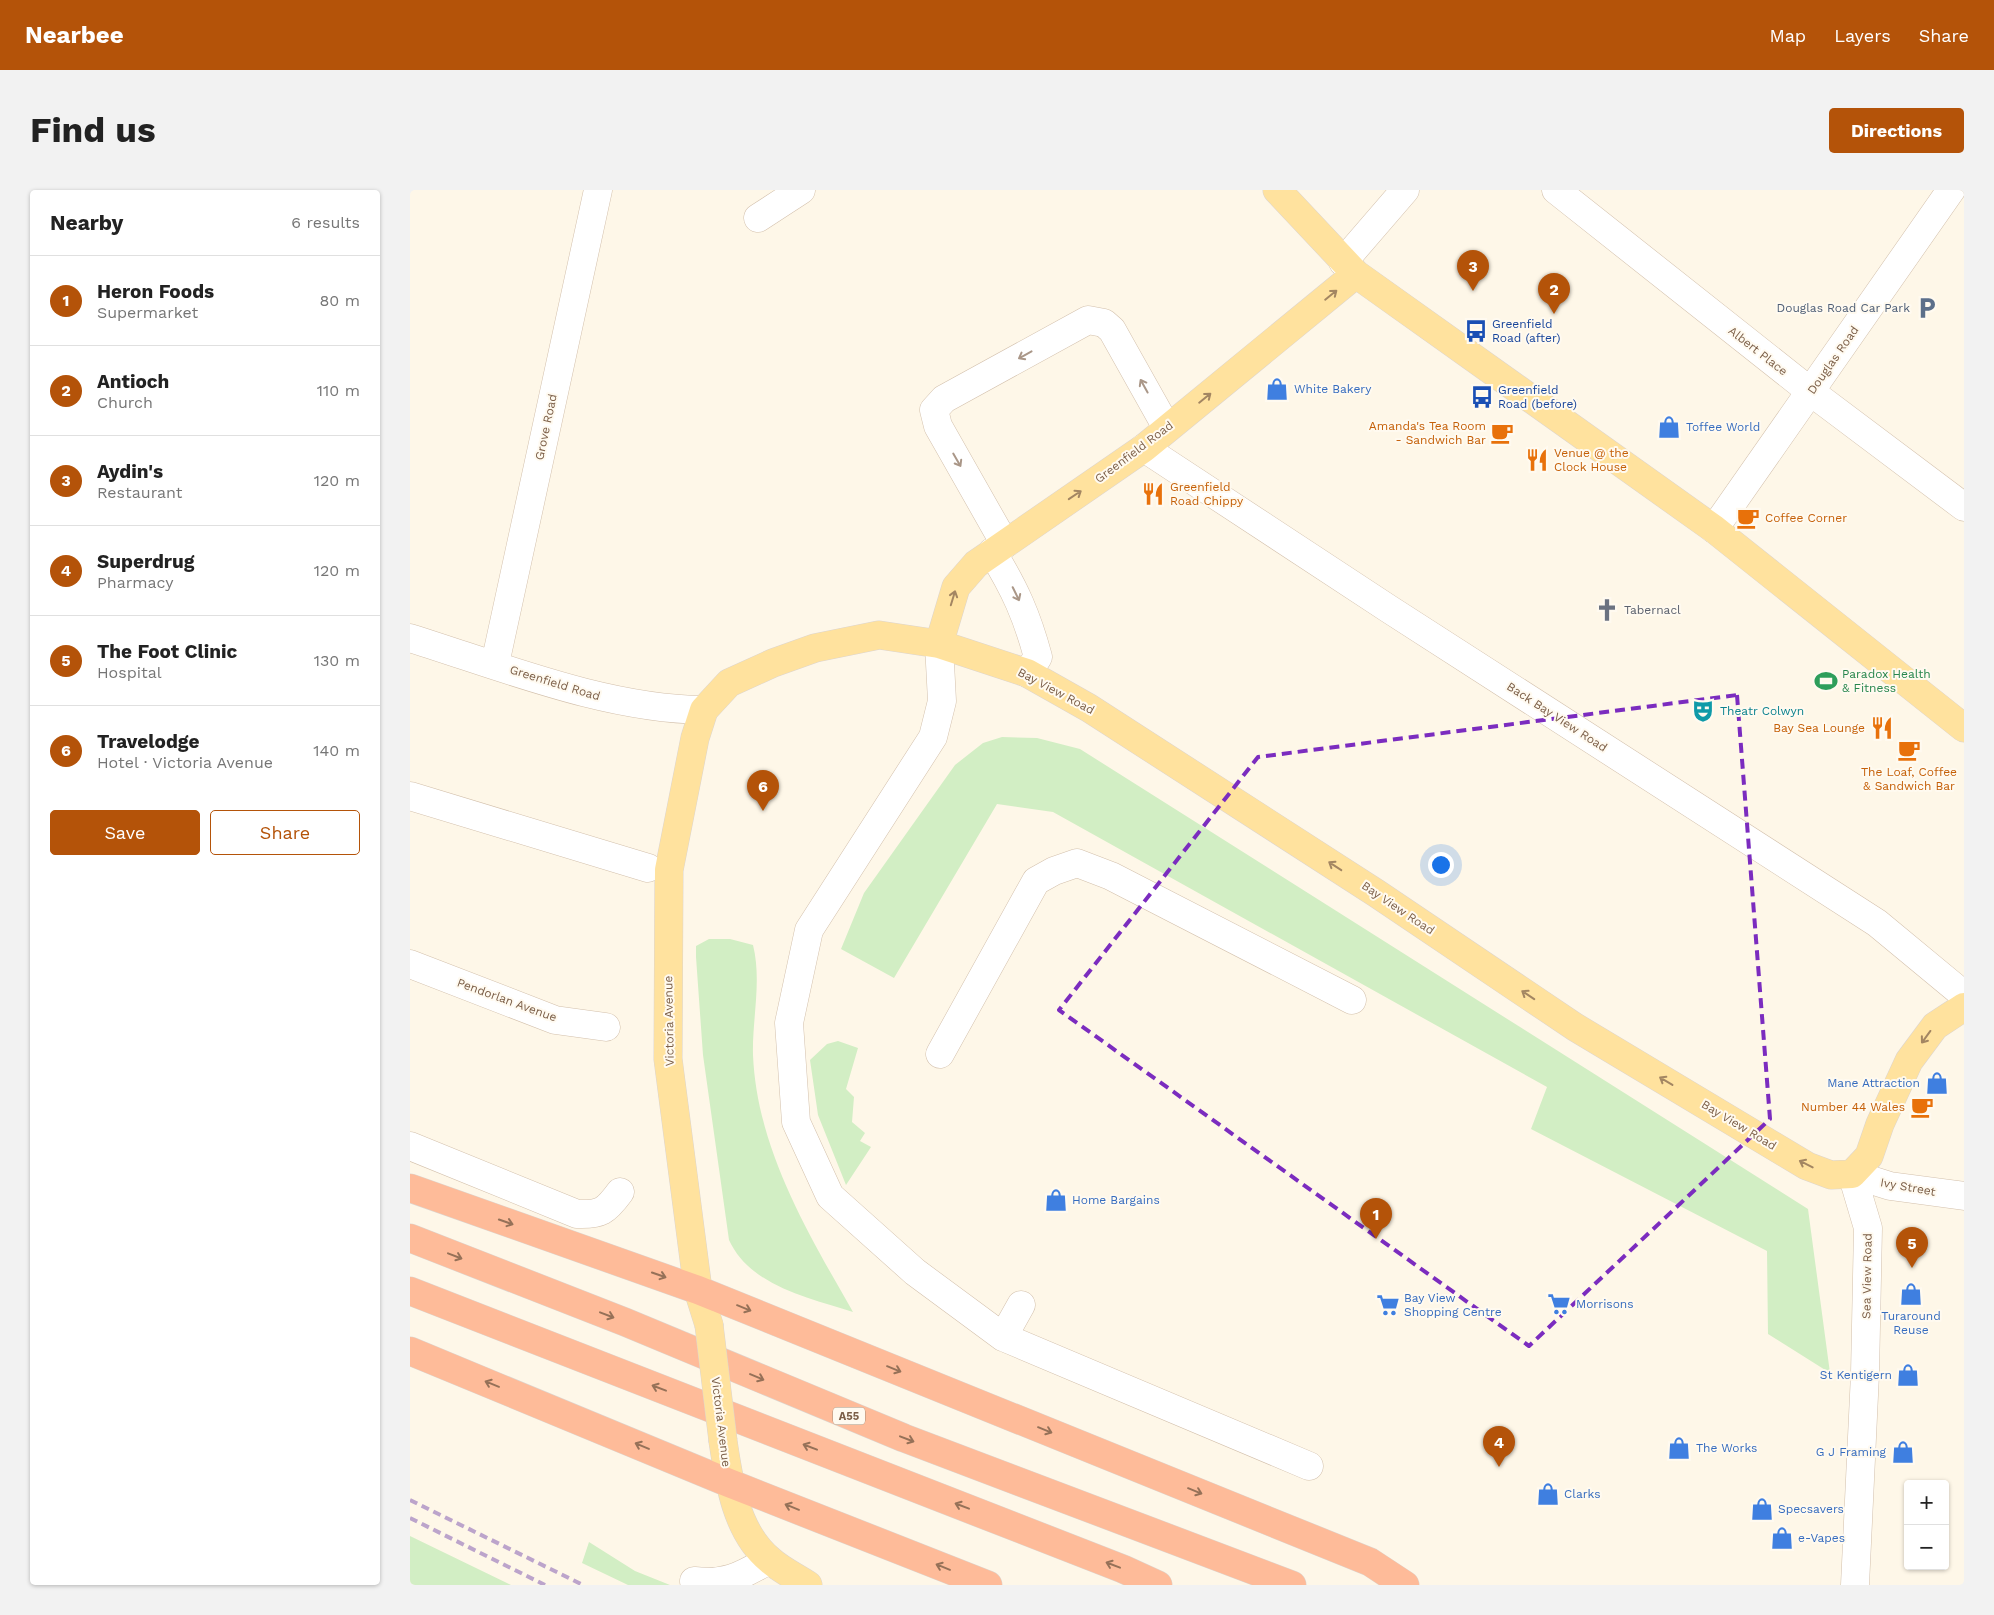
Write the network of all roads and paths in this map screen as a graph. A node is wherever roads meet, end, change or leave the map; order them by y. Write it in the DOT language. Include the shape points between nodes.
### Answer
graph roads {
  1 [pos="598,190"];
  2 [pos="801,190"];
  3 [pos="1277,190"];
  4 [pos="1405,190"];
  5 [pos="1556,190"];
  6 [pos="1951,190"];
  7 [pos="758,218"];
  8 [pos="1349,268"];
  9 [pos="1811,392"];
  10 [pos="1167,428"];
  11 [pos="1144,448"];
  12 [pos="1964,507"];
  13 [pos="1714,529"];
  14 [pos="998,548"];
  15 [pos="410,638"];
  16 [pos="939,644"];
  17 [pos="495,664"];
  18 [pos="1026,673"];
  19 [pos="704,710"];
  20 [pos="1964,728"];
  21 [pos="410,796"];
  22 [pos="648,868"];
  23 [pos="410,964"];
  24 [pos="1964,995"];
  25 [pos="1352,1000"];
  26 [pos="1964,1007"];
  27 [pos="606,1027"];
  28 [pos="940,1054"];
  29 [pos="410,1146"];
  30 [pos="1852,1174"];
  31 [pos="410,1188"];
  32 [pos="620,1192"];
  33 [pos="1964,1196"];
  34 [pos="410,1238"];
  35 [pos="698,1290"];
  36 [pos="410,1291"];
  37 [pos="1021,1305"];
  38 [pos="1003,1337"];
  39 [pos="410,1351"];
  40 [pos="1309,1466"];
  41 [pos="729,1483"];
  42 [pos="769,1560"];
  43 [pos="694,1581"];
  44 [pos="808,1585"];
  45 [pos="988,1585"];
  46 [pos="1158,1585"];
  47 [pos="1292,1585"];
  48 [pos="1406,1585"];
  49 [pos="1855,1585"];
  1 -- 17 [label="street, Grove Road"];
  2 -- 7 [label="street"];
  3 -- 8 [label="main road"];
  4 -- 8 [label="street"];
  5 -- 9 [label="street, Albert Place"];
  6 -- 9 [label="street, Douglas Road"];
  10 -- 8 [label="main road, Greenfield Road, one-way"];
  8 -- 13 [label="main road"];
  9 -- 12 [label="street, Albert Place"];
  9 -- 13 [label="street, Douglas Road"];
  10 -- 11 [label="main road, Greenfield Road"];
  10 -- 14 [label="street, one-way" via="1112,330 1088,320 944,399 934,410 938,426"];
  14 -- 11 [label="main road, Greenfield Road, one-way"];
  11 -- 24 [label="street, Back Bay View Road" via="1876,923"];
  13 -- 20 [label="main road"];
  16 -- 14 [label="main road, Greenfield Road, one-way" via="956,587 976,564"];
  14 -- 18 [label="street, one-way" via="1027,616 1038,658"];
  15 -- 17 [label="street, Greenfield Road"];
  16 -- 18 [label="main road, Bay View Road"];
  16 -- 19 [label="main road, Victoria Avenue" via="878,635 815,648 729,683"];
  16 -- 38 [label="street" via="942,701 933,737 809,930 788,1024 796,1122 830,1196 916,1272"];
  17 -- 19 [label="street, Greenfield Road" via="608,699 661,709"];
  30 -- 18 [label="main road, Bay View Road, one-way" via="1831,1175 1807,1166 1575,1026 1182,766"];
  19 -- 35 [label="main road, Victoria Avenue" via="695,738 669,890 668,1059"];
  21 -- 22 [label="street"];
  23 -- 27 [label="street, Pendorlan Avenue" via="555,1020"];
  25 -- 28 [label="street" via="1111,876 1077,863 1036,881"];
  26 -- 30 [label="main road, one-way" via="1935,1026 1909,1062 1869,1156"];
  29 -- 32 [label="street" via="577,1214 594,1214 608,1208"];
  30 -- 33 [label="street, Ivy Street" via="1890,1186"];
  30 -- 49 [label="street, Sea View Road" via="1868,1228"];
  31 -- 35 [label="highway, one-way"];
  34 -- 47 [label="highway, A55, one-way" via="625,1322 904,1438"];
  35 -- 41 [label="main road, Victoria Avenue, bridge" via="709,1325"];
  35 -- 48 [label="highway, one-way" via="1370,1562"];
  46 -- 36 [label="highway, one-way"];
  37 -- 38 [label="street"];
  38 -- 40 [label="street"];
  41 -- 39 [label="highway, one-way"];
  41 -- 42 [label="main road, Victoria Avenue" via="748,1533"];
  45 -- 41 [label="highway, one-way"];
  42 -- 43 [label="street" via="739,1577 714,1584"];
  42 -- 44 [label="main road, Victoria Avenue"];
}
